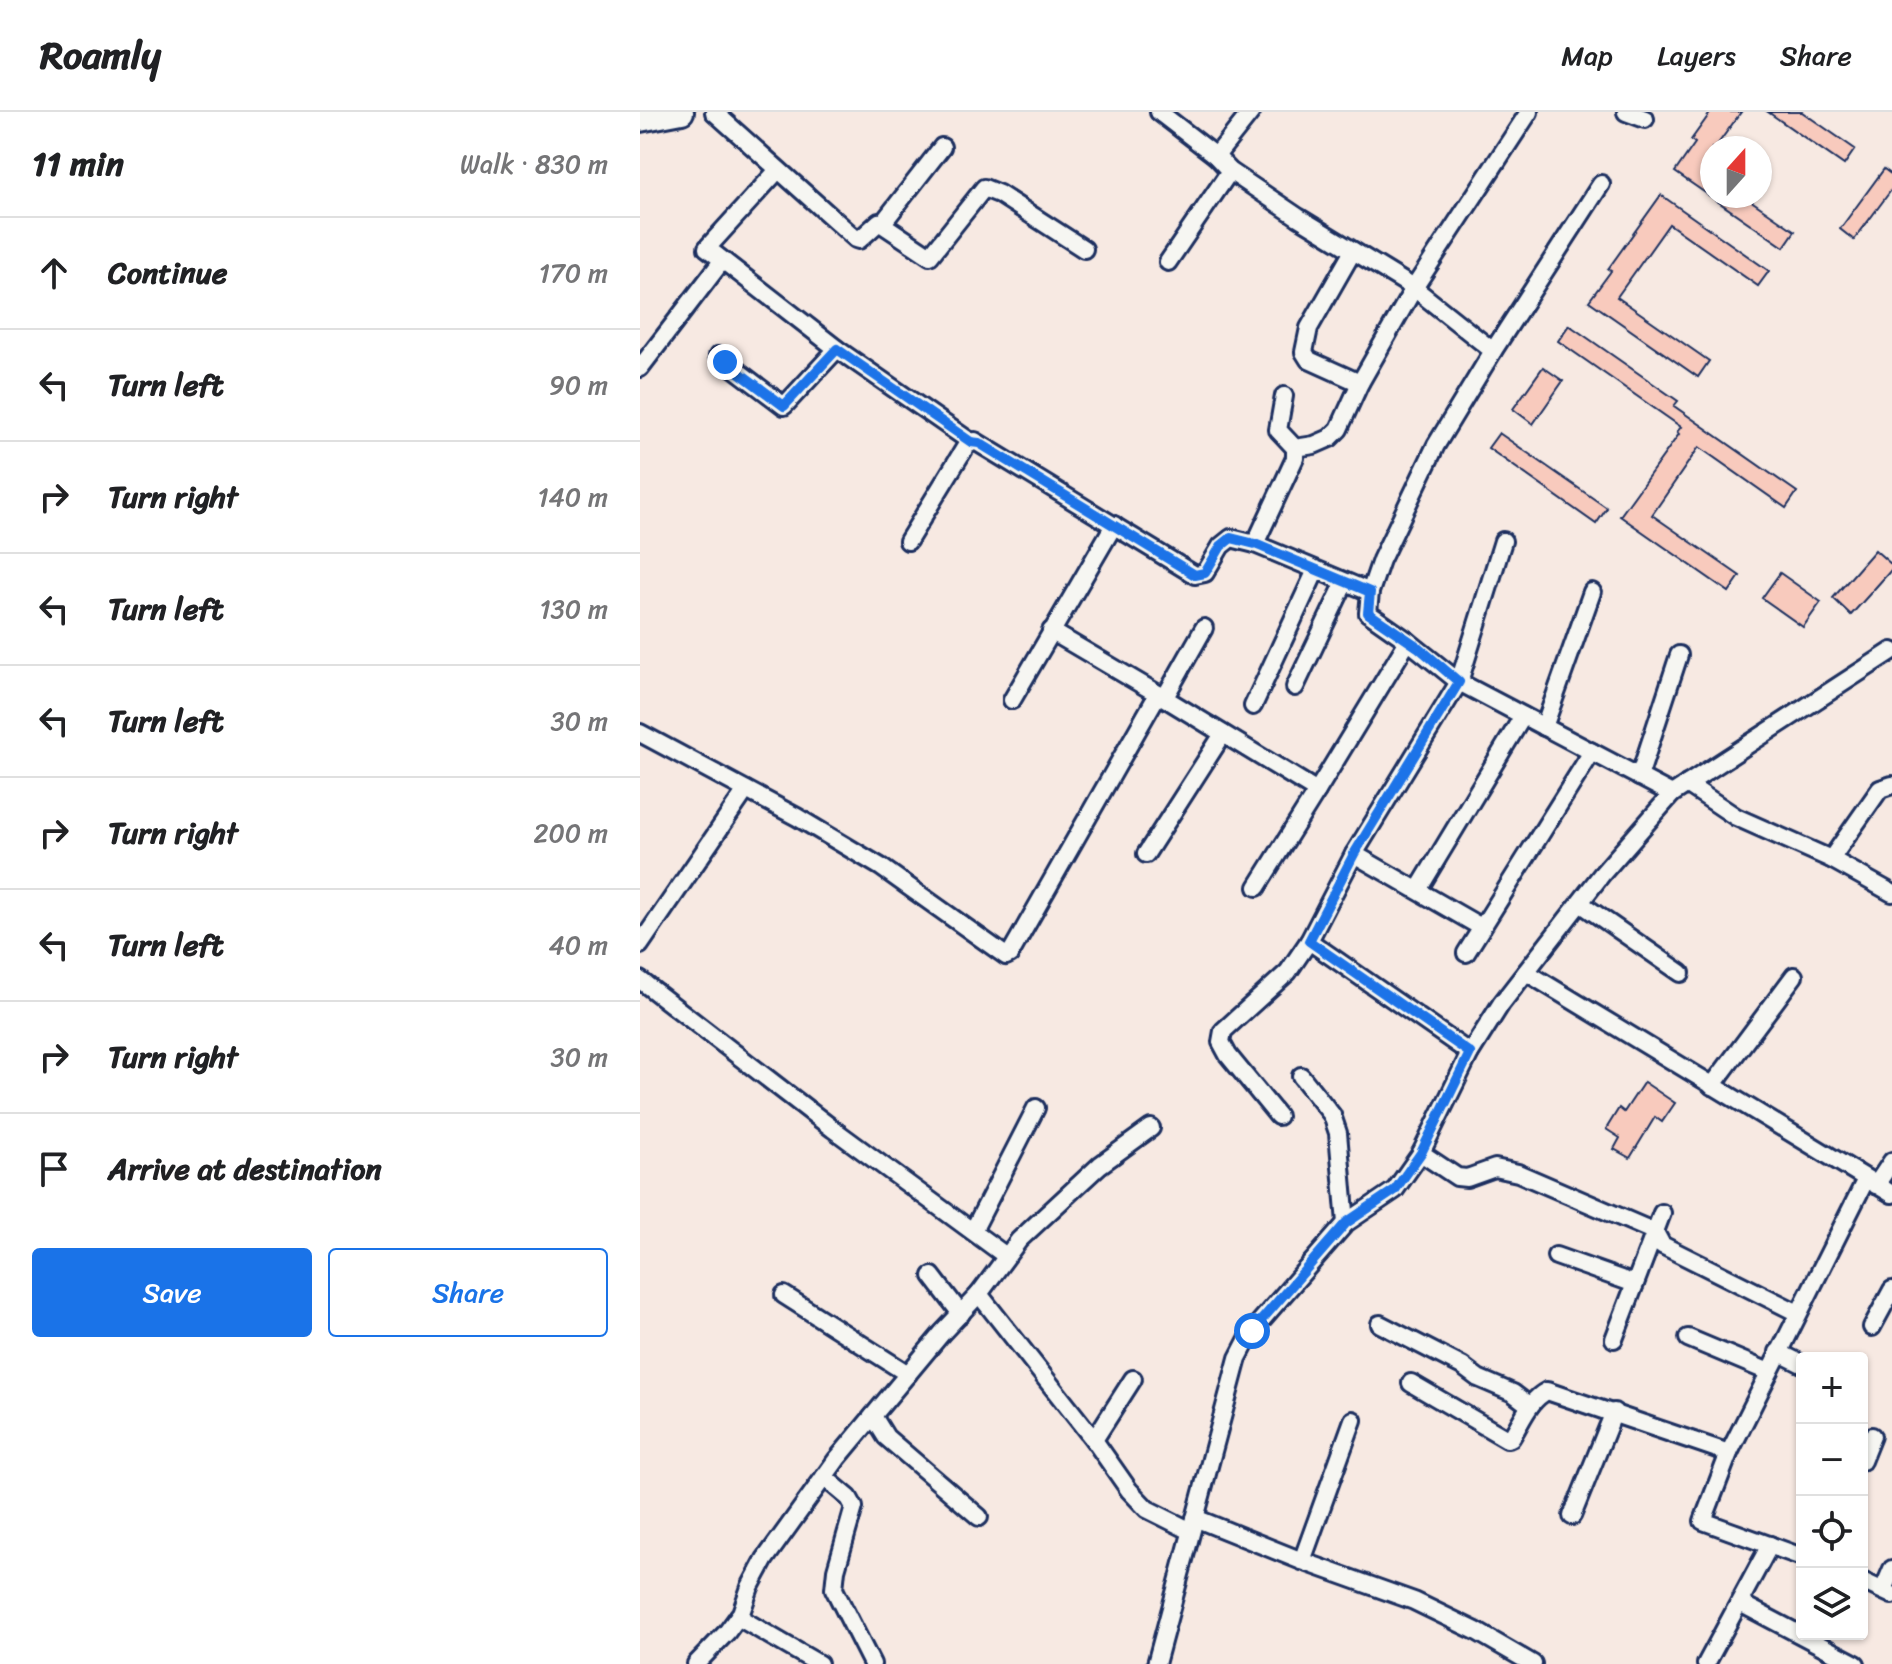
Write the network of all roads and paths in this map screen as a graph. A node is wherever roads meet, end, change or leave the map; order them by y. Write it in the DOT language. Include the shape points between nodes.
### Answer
graph roads {
  1 [pos="682,112"];
  2 [pos="714,112"];
  3 [pos="1159,112"];
  4 [pos="1251,112"];
  5 [pos="1529,112"];
  6 [pos="1626,112"];
  7 [pos="642,118"];
  8 [pos="1645,119"];
  9 [pos="942,147"];
  10 [pos="1216,156"];
  11 [pos="778,170"];
  12 [pos="1230,171"];
  13 [pos="1601,184"];
  14 [pos="882,224"];
  15 [pos="1084,249"];
  16 [pos="1353,251"];
  17 [pos="722,261"];
  18 [pos="1168,262"];
  19 [pos="1414,288"];
  20 [pos="837,349"];
  21 [pos="1493,351"];
  22 [pos="718,356"];
  23 [pos="640,368"];
  24 [pos="1360,383"];
  25 [pos="1284,396"];
  26 [pos="971,442"];
  27 [pos="1295,448"];
  28 [pos="1114,525"];
  29 [pos="908,541"];
  30 [pos="1503,541"];
  31 [pos="1255,544"];
  32 [pos="1316,570"];
  33 [pos="1345,582"];
  34 [pos="1370,592"];
  35 [pos="1592,592"];
  36 [pos="1204,628"];
  37 [pos="1051,631"];
  38 [pos="1408,641"];
  39 [pos="1892,651"];
  40 [pos="1679,655"];
  41 [pos="1459,682"];
  42 [pos="1295,687"];
  43 [pos="1162,696"];
  44 [pos="1012,700"];
  45 [pos="1253,706"];
  46 [pos="1523,716"];
  47 [pos="1544,727"];
  48 [pos="640,733"];
  49 [pos="1223,734"];
  50 [pos="1592,752"];
  51 [pos="1639,777"];
  52 [pos="1687,784"];
  53 [pos="1892,785"];
  54 [pos="746,790"];
  55 [pos="1317,791"];
  56 [pos="1672,794"];
  57 [pos="1146,854"];
  58 [pos="1354,854"];
  59 [pos="1831,859"];
  60 [pos="1257,887"];
  61 [pos="1418,890"];
  62 [pos="1892,893"];
  63 [pos="1580,903"];
  64 [pos="1481,927"];
  65 [pos="1309,941"];
  66 [pos="640,945"];
  67 [pos="1466,953"];
  68 [pos="1526,972"];
  69 [pos="1681,973"];
  70 [pos="1794,976"];
  71 [pos="640,980"];
  72 [pos="1470,1053"];
  73 [pos="1301,1076"];
  74 [pos="1712,1086"];
  75 [pos="1036,1108"];
  76 [pos="1278,1116"];
  77 [pos="1151,1128"];
  78 [pos="1421,1153"];
  79 [pos="1892,1161"];
  80 [pos="1871,1182"];
  81 [pos="1892,1194"];
  82 [pos="1662,1213"];
  83 [pos="1346,1223"];
  84 [pos="973,1231"];
  85 [pos="1655,1232"];
  86 [pos="1006,1256"];
  87 [pos="1556,1256"];
  88 [pos="932,1276"];
  89 [pos="1635,1284"];
  90 [pos="1892,1290"];
  91 [pos="979,1294"];
  92 [pos="784,1295"];
  93 [pos="1798,1313"];
  94 [pos="961,1314"];
  95 [pos="1380,1324"];
  96 [pos="1872,1327"];
  97 [pos="1688,1338"];
  98 [pos="1614,1339"];
  99 [pos="1778,1352"];
  100 [pos="1796,1361"];
  101 [pos="1769,1372"];
  102 [pos="908,1374"];
  103 [pos="1133,1379"];
  104 [pos="1411,1383"];
  105 [pos="1530,1406"];
  106 [pos="1614,1412"];
  107 [pos="873,1416"];
  108 [pos="1353,1420"];
  109 [pos="1872,1436"];
  110 [pos="1094,1440"];
  111 [pos="1868,1446"];
  112 [pos="1729,1453"];
  113 [pos="824,1477"];
  114 [pos="1572,1516"];
  115 [pos="979,1517"];
  116 [pos="1193,1525"];
  117 [pos="1770,1545"];
  118 [pos="1796,1555"];
  119 [pos="1302,1561"];
  120 [pos="1892,1569"];
  121 [pos="1868,1584"];
  122 [pos="1887,1592"];
  123 [pos="1740,1603"];
  124 [pos="738,1617"];
  125 [pos="696,1664"];
  126 [pos="819,1664"];
  127 [pos="872,1664"];
  128 [pos="1156,1664"];
  129 [pos="1533,1664"];
  130 [pos="1706,1664"];
  131 [pos="1856,1664"];
  1 -- 7 [label="street"];
  2 -- 11 [label="street"];
  3 -- 10 [label="street"];
  4 -- 10 [label="street"];
  5 -- 19 [label="street"];
  6 -- 8 [label="street"];
  9 -- 14 [label="street"];
  10 -- 12 [label="street"];
  11 -- 14 [label="street" via="851,237 859,240"];
  11 -- 17 [label="street" via="707,248"];
  12 -- 16 [label="street"];
  12 -- 18 [label="street"];
  13 -- 21 [label="street"];
  14 -- 15 [label="street" via="930,256 981,190 989,189"];
  16 -- 19 [label="street"];
  16 -- 24 [label="street" via="1309,328 1304,352 1309,360"];
  17 -- 20 [label="street"];
  17 -- 23 [label="street"];
  19 -- 21 [label="street"];
  19 -- 24 [label="street"];
  20 -- 22 [label="street" via="784,406"];
  20 -- 26 [label="street"];
  21 -- 34 [label="street" via="1436,445"];
  24 -- 27 [label="street" via="1330,438"];
  25 -- 27 [label="street" via="1278,430"];
  26 -- 28 [label="street"];
  26 -- 29 [label="street"];
  27 -- 31 [label="street" via="1293,466"];
  28 -- 31 [label="street" via="1195,575 1205,573 1226,540"];
  28 -- 37 [label="street"];
  30 -- 41 [label="street"];
  31 -- 32 [label="street"];
  32 -- 33 [label="street"];
  32 -- 45 [label="street"];
  33 -- 34 [label="street"];
  33 -- 42 [label="street"];
  34 -- 38 [label="street" via="1368,613"];
  35 -- 47 [label="street"];
  36 -- 43 [label="street"];
  37 -- 43 [label="street"];
  37 -- 44 [label="street"];
  38 -- 41 [label="street"];
  38 -- 55 [label="street"];
  39 -- 52 [label="street"];
  40 -- 51 [label="street"];
  41 -- 46 [label="street"];
  41 -- 58 [label="street"];
  43 -- 49 [label="street"];
  43 -- 54 [label="street" via="1006,956 881,867"];
  46 -- 47 [label="street"];
  46 -- 61 [label="street"];
  47 -- 50 [label="street"];
  48 -- 54 [label="street"];
  49 -- 55 [label="street"];
  49 -- 57 [label="street"];
  50 -- 51 [label="street"];
  50 -- 64 [label="street"];
  51 -- 56 [label="street"];
  52 -- 56 [label="street"];
  52 -- 59 [label="street" via="1736,817"];
  53 -- 59 [label="street" via="1880,789"];
  54 -- 66 [label="street"];
  55 -- 60 [label="street"];
  56 -- 63 [label="street"];
  58 -- 61 [label="street"];
  58 -- 65 [label="street"];
  59 -- 62 [label="street"];
  61 -- 64 [label="street"];
  63 -- 68 [label="street"];
  63 -- 69 [label="street"];
  64 -- 67 [label="street"];
  65 -- 72 [label="street"];
  65 -- 76 [label="street" via="1288,972 1223,1031 1221,1042"];
  68 -- 72 [label="street"];
  68 -- 74 [label="street"];
  70 -- 74 [label="street"];
  71 -- 84 [label="street"];
  72 -- 78 [label="street"];
  73 -- 83 [label="street" via="1332,1115 1338,1133"];
  74 -- 80 [label="street"];
  75 -- 84 [label="street"];
  77 -- 86 [label="street" via="1100,1165"];
  78 -- 83 [label="street" via="1395,1190"];
  78 -- 85 [label="street" via="1457,1177 1495,1168 1518,1173"];
  79 -- 80 [label="street"];
  80 -- 81 [label="street"];
  80 -- 93 [label="street"];
  82 -- 85 [label="street"];
  83 -- 116 [label="street" via="1252,1331 1238,1358"];
  84 -- 86 [label="street"];
  85 -- 89 [label="street"];
  85 -- 93 [label="street" via="1662,1245"];
  86 -- 91 [label="street"];
  87 -- 89 [label="street"];
  88 -- 94 [label="street"];
  89 -- 98 [label="street"];
  90 -- 96 [label="street"];
  91 -- 94 [label="street"];
  91 -- 110 [label="street"];
  92 -- 102 [label="street"];
  93 -- 99 [label="street"];
  94 -- 102 [label="street"];
  95 -- 105 [label="street"];
  97 -- 101 [label="street"];
  99 -- 100 [label="street"];
  99 -- 101 [label="street"];
  101 -- 112 [label="street"];
  102 -- 107 [label="street"];
  103 -- 110 [label="street"];
  104 -- 105 [label="street" via="1507,1439"];
  105 -- 106 [label="street" via="1547,1391"];
  106 -- 112 [label="street"];
  106 -- 114 [label="street"];
  107 -- 113 [label="street"];
  107 -- 115 [label="street" via="886,1437"];
  108 -- 119 [label="street"];
  109 -- 111 [label="street"];
  110 -- 116 [label="street" via="1147,1509"];
  112 -- 117 [label="street" via="1703,1521"];
  113 -- 124 [label="street" via="765,1559"];
  113 -- 127 [label="street" via="854,1507 834,1589"];
  116 -- 119 [label="street"];
  116 -- 128 [label="street"];
  117 -- 118 [label="street"];
  117 -- 123 [label="street"];
  119 -- 129 [label="street" via="1414,1601"];
  120 -- 122 [label="street"];
  121 -- 122 [label="street"];
  123 -- 130 [label="street"];
  123 -- 131 [label="street"];
  124 -- 125 [label="street"];
  124 -- 126 [label="street"];
}
